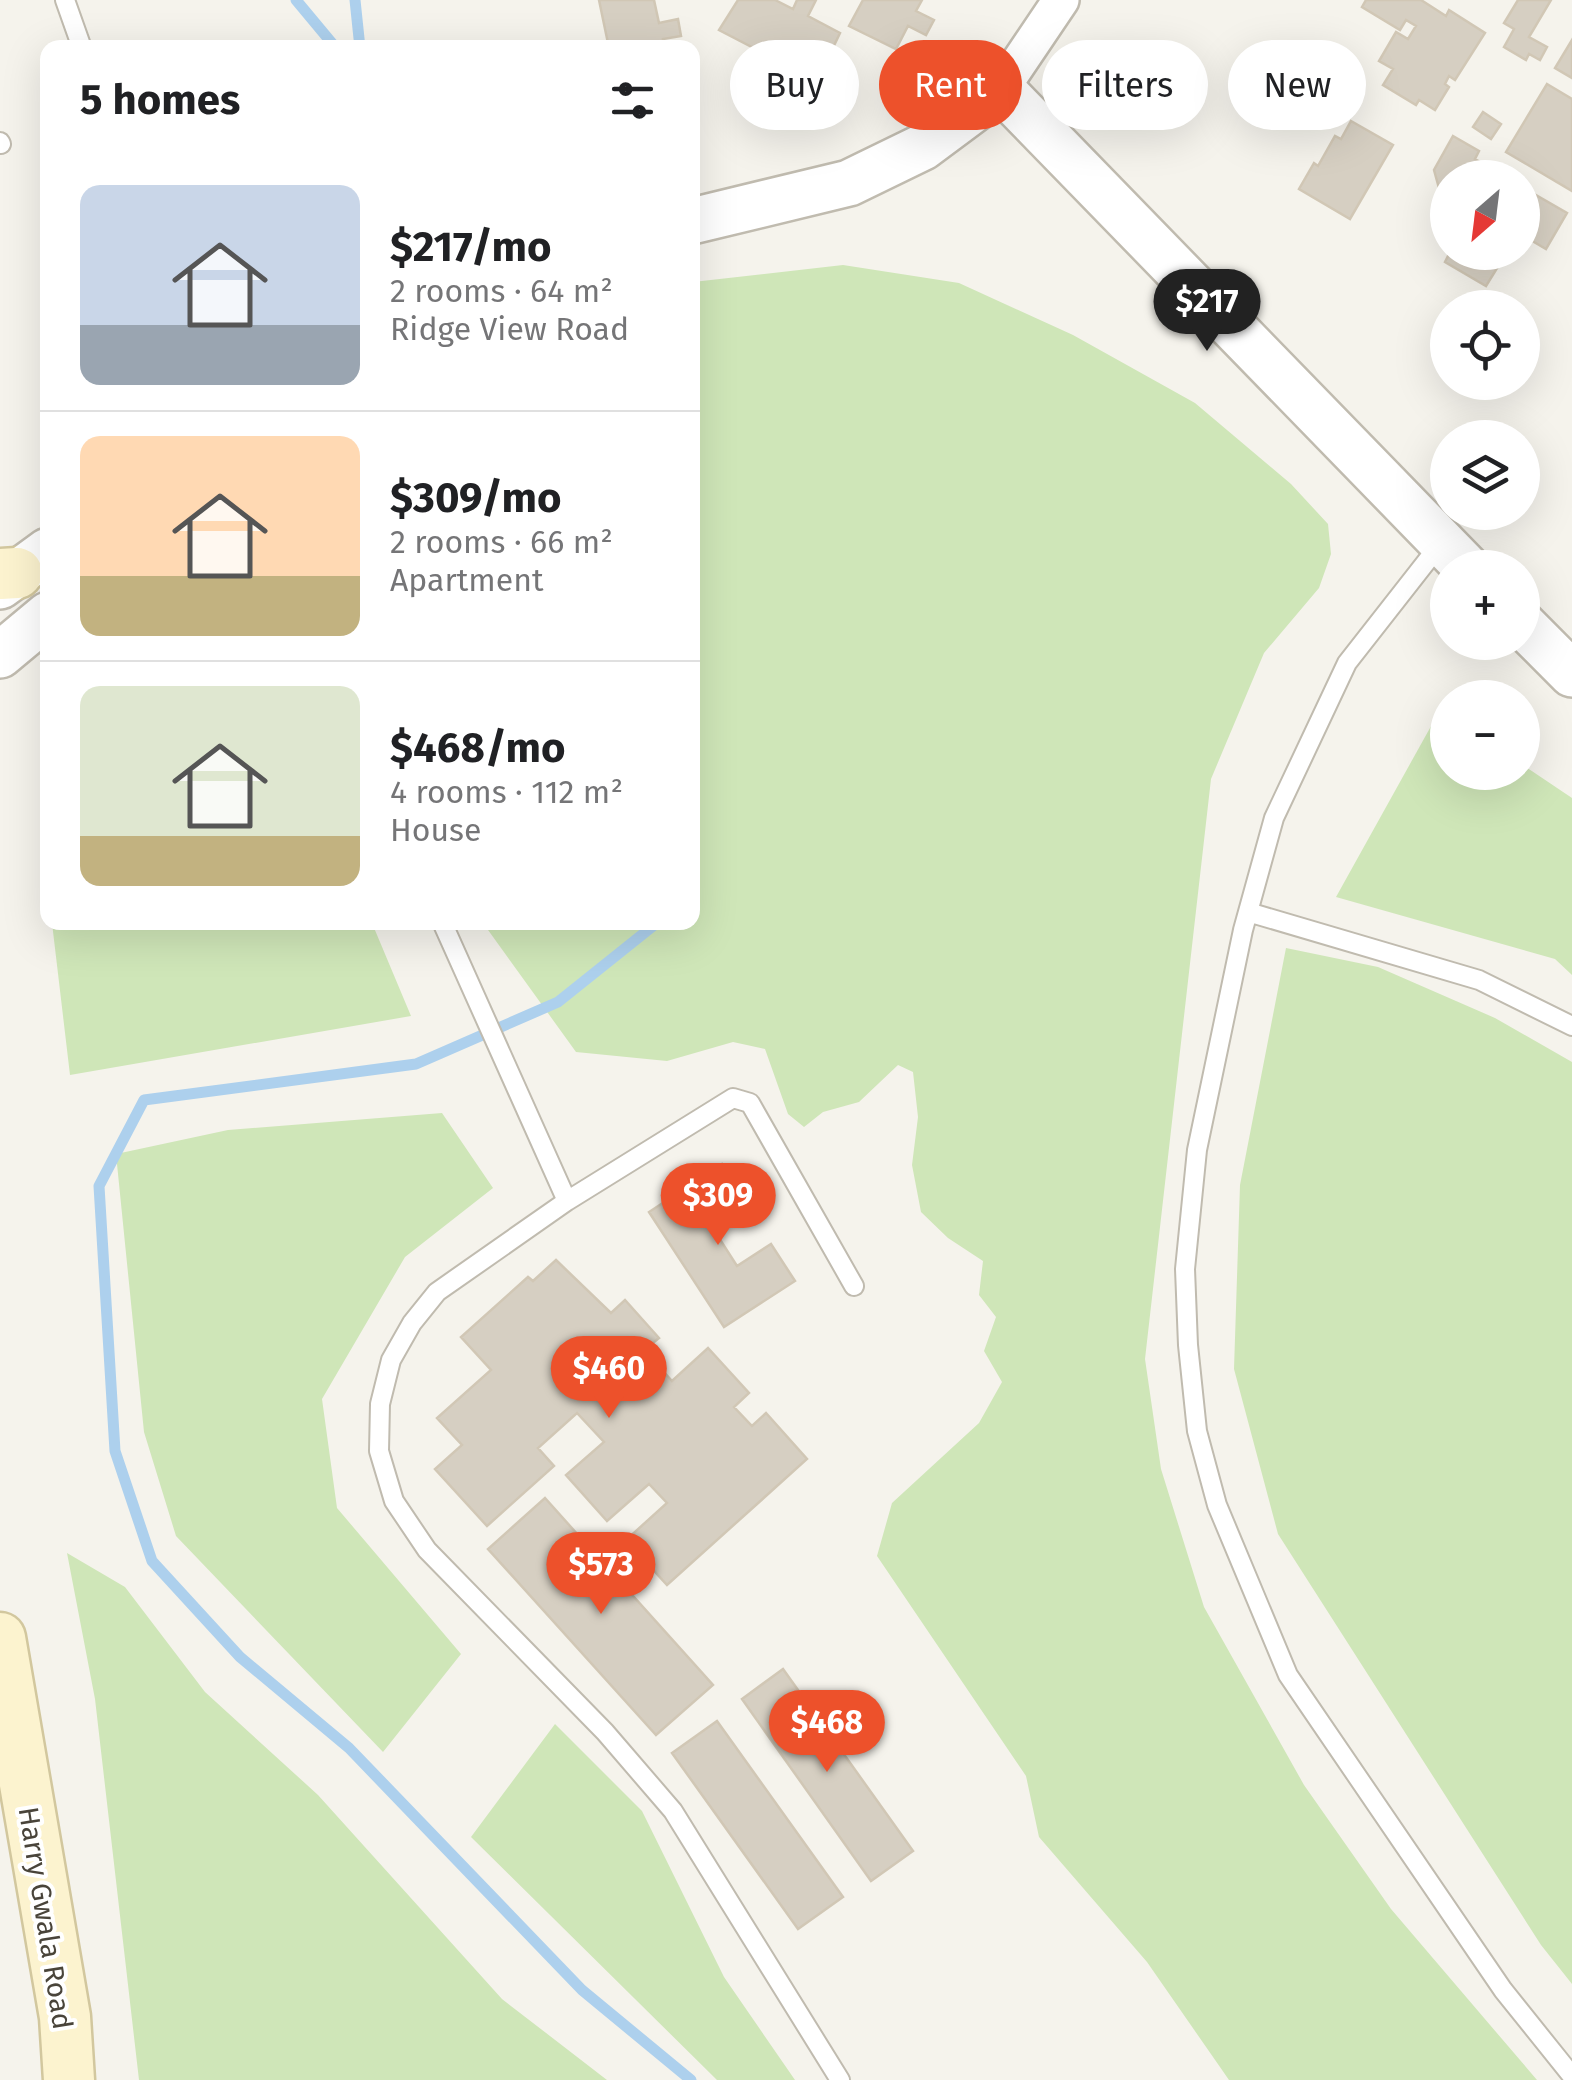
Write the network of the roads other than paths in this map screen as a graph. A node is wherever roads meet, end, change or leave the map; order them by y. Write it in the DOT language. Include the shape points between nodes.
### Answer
graph roads {
  1 [pos="65,0"];
  2 [pos="1061,0"];
  3 [pos="79,40"];
  4 [pos="1022,57"];
  5 [pos="1022,110"];
  6 [pos="945,130"];
  7 [pos="700,220"];
  8 [pos="1449,550"];
  9 [pos="1430,579"];
  10 [pos="40,622"];
  11 [pos="1540,642"];
  12 [pos="0,656"];
  13 [pos="1572,674"];
  14 [pos="1248,912"];
  15 [pos="445,930"];
  16 [pos="1572,1026"];
  17 [pos="566,1200"];
  18 [pos="854,1286"];
  19 [pos="0,1638"];
  20 [pos="1572,2076"];
  21 [pos="69,2080"];
  22 [pos="840,2080"];
  1 -- 3 [label="lane"];
  2 -- 4 [label="street"];
  5 -- 8 [label="street"];
  6 -- 7 [label="street" via="849,183"];
  9 -- 14 [label="lane" via="1346,662 1274,818"];
  10 -- 12 [label="street"];
  11 -- 13 [label="street"];
  14 -- 16 [label="lane" via="1479,980"];
  14 -- 20 [label="lane" via="1197,1150 1185,1270 1197,1431 1212,1486 1288,1675 1503,1990"];
  15 -- 17 [label="lane"];
  17 -- 18 [label="lane" via="742,1098"];
  17 -- 22 [label="lane" via="437,1292 412,1323 392,1360 380,1404 379,1451 394,1500 427,1550 674,1811"];
  19 -- 21 [label="main road, Harry Gwala Road"];
}
